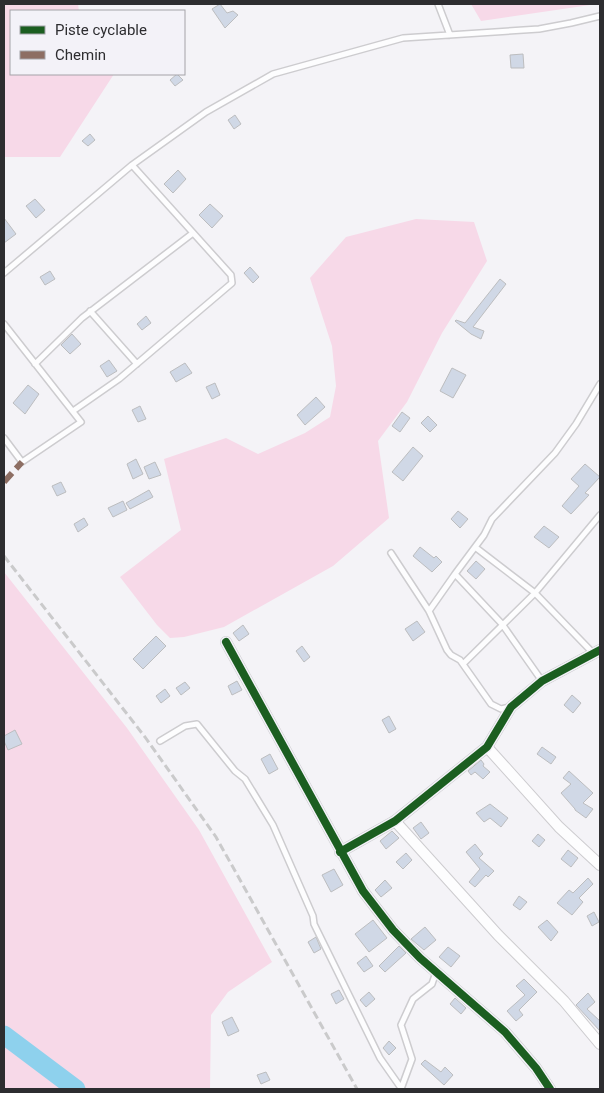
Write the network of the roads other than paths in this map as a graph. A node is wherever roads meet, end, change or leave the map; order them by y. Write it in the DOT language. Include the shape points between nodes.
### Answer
graph roads {
  1 [pos="438,4"];
  2 [pos="600,16"];
  3 [pos="450,35"];
  4 [pos="132,166"];
  5 [pos="193,232"];
  6 [pos="4,273"];
  7 [pos="90,311"];
  8 [pos="4,324"];
  9 [pos="35,364"];
  10 [pos="137,364"];
  11 [pos="600,384"];
  12 [pos="73,411"];
  13 [pos="4,438"];
  14 [pos="600,515"];
  15 [pos="475,547"];
  16 [pos="390,553"];
  17 [pos="454,574"];
  18 [pos="535,593"];
  19 [pos="430,611"];
  20 [pos="502,624"];
  21 [pos="226,642"];
  22 [pos="597,652"];
  23 [pos="463,664"];
  24 [pos="542,681"];
  25 [pos="511,707"];
  26 [pos="160,741"];
  27 [pos="487,747"];
  28 [pos="395,821"];
  29 [pos="340,852"];
  30 [pos="600,865"];
  31 [pos="436,972"];
  32 [pos="600,1044"];
  33 [pos="401,1089"];
  34 [pos="550,1089"];
  1 -- 3 [label="lane"];
  2 -- 3 [label="lane" via="539,29"];
  3 -- 4 [label="lane" via="403,38 272,74 206,112"];
  4 -- 5 [label="lane"];
  4 -- 6 [label="lane"];
  5 -- 7 [label="lane"];
  5 -- 10 [label="lane" via="231,275 232,282"];
  7 -- 9 [label="lane"];
  7 -- 10 [label="lane"];
  8 -- 9 [label="lane"];
  9 -- 12 [label="lane"];
  10 -- 12 [label="lane"];
  11 -- 15 [label="lane" via="554,453 492,519"];
  12 -- 13 [label="lane" via="80,419 79,425 22,462"];
  14 -- 18 [label="lane"];
  15 -- 17 [label="lane"];
  15 -- 18 [label="lane"];
  16 -- 19 [label="lane"];
  17 -- 19 [label="lane"];
  17 -- 20 [label="lane"];
  18 -- 20 [label="lane"];
  18 -- 22 [label="lane"];
  19 -- 23 [label="lane" via="447,650"];
  20 -- 23 [label="lane"];
  20 -- 24 [label="lane"];
  21 -- 29 [label="street"];
  22 -- 24 [label="street"];
  23 -- 25 [label="lane" via="491,704 501,709"];
  24 -- 25 [label="street"];
  25 -- 27 [label="street"];
  26 -- 33 [label="lane" via="185,726 197,724 244,779 273,825 314,924 380,1058"];
  27 -- 28 [label="street"];
  27 -- 30 [label="street" via="559,827"];
  28 -- 29 [label="street"];
  28 -- 32 [label="street"];
  29 -- 31 [label="street" via="378,913"];
  31 -- 33 [label="lane" via="432,984 413,999 401,1025 412,1059"];
  31 -- 34 [label="street" via="505,1032"];
}
